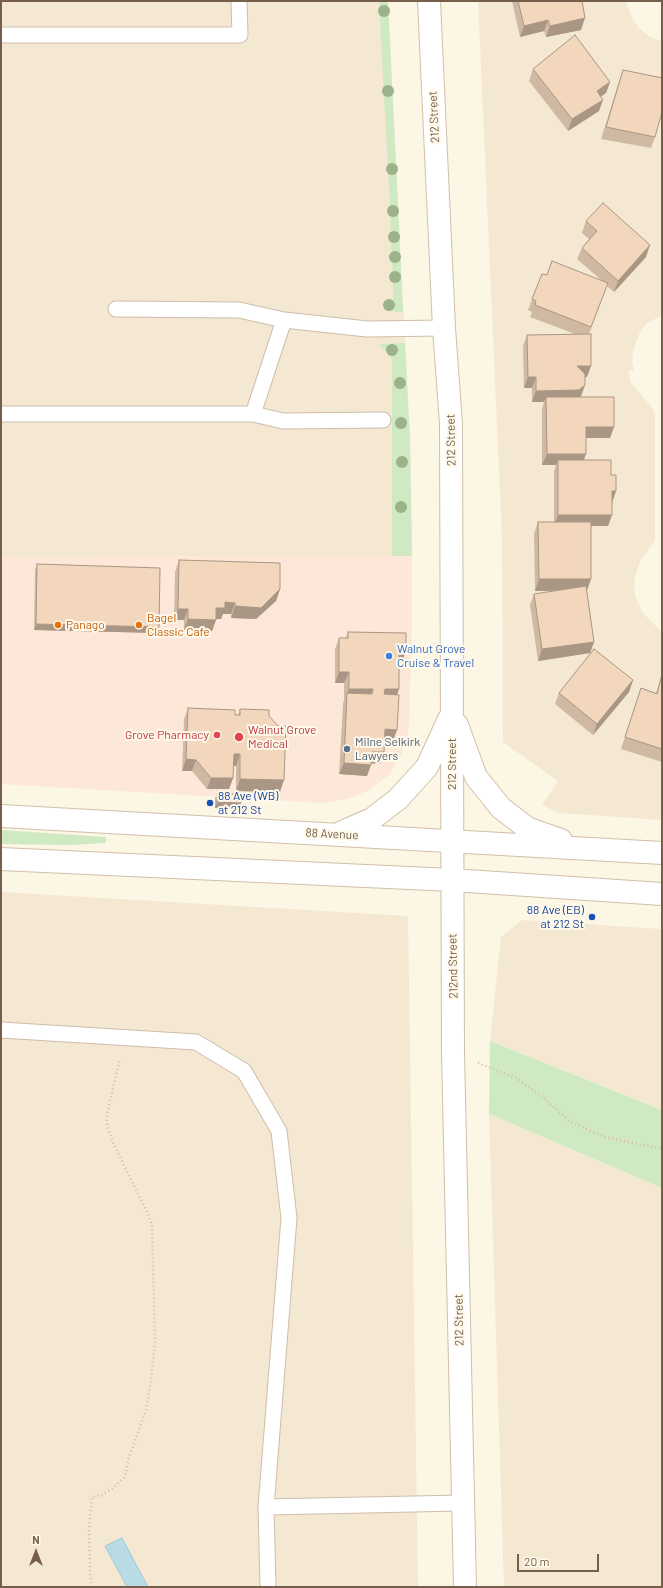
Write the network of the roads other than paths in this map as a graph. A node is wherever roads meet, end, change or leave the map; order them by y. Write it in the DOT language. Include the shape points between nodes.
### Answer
graph roads {
  1 [pos="239,1"];
  2 [pos="429,1"];
  3 [pos="1,35"];
  4 [pos="116,309"];
  5 [pos="284,320"];
  6 [pos="444,328"];
  7 [pos="1,414"];
  8 [pos="253,414"];
  9 [pos="383,420"];
  10 [pos="452,713"];
  11 [pos="1,816"];
  12 [pos="338,834"];
  13 [pos="452,840"];
  14 [pos="581,848"];
  15 [pos="662,852"];
  16 [pos="1,859"];
  17 [pos="452,880"];
  18 [pos="662,894"];
  19 [pos="1,1030"];
  20 [pos="454,1053"];
  21 [pos="463,1503"];
  22 [pos="266,1508"];
  23 [pos="268,1587"];
  24 [pos="465,1587"];
  1 -- 3 [label="lane" via="240,35"];
  2 -- 6 [label="main road, 212 Street"];
  4 -- 5 [label="lane" via="238,310"];
  5 -- 6 [label="lane" via="367,329"];
  5 -- 8 [label="lane"];
  6 -- 10 [label="main road, 212 Street" via="451,424"];
  7 -- 8 [label="lane"];
  8 -- 9 [label="lane" via="283,421"];
  10 -- 12 [label="main road" via="427,767 398,799 372,818"];
  10 -- 13 [label="main road, 212 Street"];
  10 -- 14 [label="main road" via="476,776 501,808 527,828"];
  11 -- 12 [label="main road, 88 Avenue"];
  12 -- 13 [label="main road, 88 Avenue"];
  13 -- 14 [label="main road, 88 Avenue"];
  13 -- 17 [label="main road, 212 Street"];
  14 -- 15 [label="main road, 88 Avenue"];
  16 -- 17 [label="main road"];
  17 -- 18 [label="main road"];
  17 -- 20 [label="main road, 212nd Street"];
  19 -- 22 [label="lane" via="196,1042 244,1071 279,1131 289,1218"];
  20 -- 21 [label="main road, 212 Street"];
  21 -- 22 [label="lane"];
  21 -- 24 [label="main road, 212 Street"];
  22 -- 23 [label="lane"];
}
